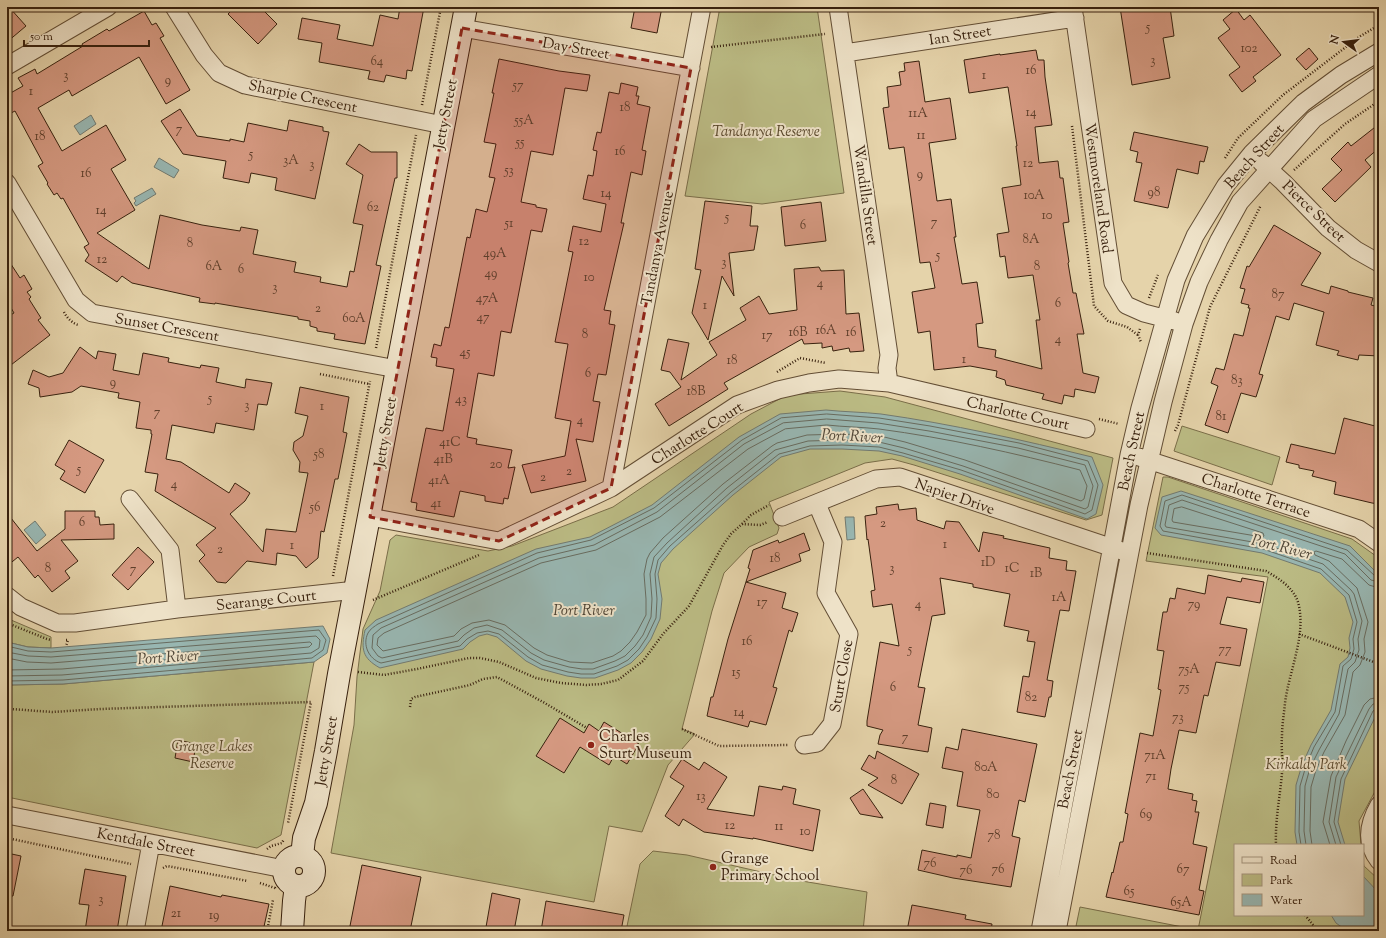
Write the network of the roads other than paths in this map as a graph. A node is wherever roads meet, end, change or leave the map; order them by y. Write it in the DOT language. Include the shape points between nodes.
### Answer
graph roads {
  1 [pos="108,7"];
  2 [pos="174,7"];
  3 [pos="702,7"];
  4 [pos="838,7"];
  5 [pos="1074,12"];
  6 [pos="464,17"];
  7 [pos="1379,52"];
  8 [pos="845,53"];
  9 [pos="7,66"];
  10 [pos="691,68"];
  11 [pos="1379,75"];
  12 [pos="444,124"];
  13 [pos="1252,153"];
  14 [pos="1269,169"];
  15 [pos="7,182"];
  16 [pos="1379,263"];
  17 [pos="1164,319"];
  18 [pos="1184,324"];
  19 [pos="397,370"];
  20 [pos="889,383"];
  21 [pos="1090,423"];
  22 [pos="1129,454"];
  23 [pos="1150,460"];
  24 [pos="611,488"];
  25 [pos="130,499"];
  26 [pos="817,504"];
  27 [pos="782,517"];
  28 [pos="370,518"];
  29 [pos="1379,543"];
  30 [pos="1111,548"];
  31 [pos="1130,553"];
  32 [pos="364,595"];
  33 [pos="7,596"];
  34 [pos="176,609"];
  35 [pos="804,745"];
  36 [pos="1379,805"];
  37 [pos="7,815"];
  38 [pos="151,843"];
  39 [pos="1379,862"];
  40 [pos="290,877"];
  41 [pos="135,931"];
  42 [pos="292,931"];
  43 [pos="1040,931"];
  44 [pos="1057,931"];
  1 -- 9 [label="street"];
  2 -- 12 [label="street, Sharpie Crescent" via="204,56 219,73 246,86"];
  3 -- 10 [label="street, Tandanya Avenue"];
  4 -- 8 [label="street, Wandilla Street"];
  5 -- 8 [label="street, Ian Street"];
  5 -- 17 [label="street, Westmoreland Road" via="1113,283 1126,305 1144,314"];
  6 -- 10 [label="street, Day Street"];
  6 -- 12 [label="street, Jetty Street"];
  7 -- 13 [label="street, Beach Street" via="1341,75 1304,103"];
  8 -- 20 [label="street, Wandilla Street" via="889,355"];
  10 -- 24 [label="street, Tandanya Avenue"];
  11 -- 14 [label="street, Beach Street" via="1314,119"];
  12 -- 19 [label="street, Jetty Street"];
  13 -- 14 [label="street, Pierce Street"];
  13 -- 17 [label="street, Beach Street" via="1226,185 1195,236 1176,280"];
  14 -- 16 [label="street, Pierce Street" via="1328,228 1356,250"];
  14 -- 18 [label="street, Beach Street" via="1240,202 1219,240 1199,282"];
  15 -- 19 [label="street, Sunset Crescent" via="76,300 92,313"];
  17 -- 18 [label="street, Westmoreland Road"];
  17 -- 22 [label="street, Beach Street"];
  18 -- 23 [label="street, Beach Street"];
  19 -- 28 [label="street, Jetty Street"];
  20 -- 21 [label="street, Charlotte Court"];
  20 -- 24 [label="street, Charlotte Court" via="839,379 809,383 778,390 737,405"];
  22 -- 23 [label="street, Charlotte Terrace"];
  22 -- 30 [label="street, Beach Street"];
  23 -- 29 [label="street, Charlotte Terrace" via="1359,529"];
  23 -- 31 [label="street, Beach Street"];
  24 -- 28 [label="street, Charlotte Court" via="499,541"];
  25 -- 34 [label="street" via="170,550"];
  26 -- 27 [label="street, Napier Drive"];
  26 -- 30 [label="street, Napier Drive" via="876,479 900,477"];
  26 -- 35 [label="street, Sturt Close" via="833,542 826,594 849,634 832,724 817,743"];
  28 -- 32 [label="street, Jetty Street"];
  30 -- 31 [label="street, Napier Drive"];
  30 -- 43 [label="street, Beach Street"];
  31 -- 44 [label="street, Beach Street"];
  32 -- 34 [label="street, Searange Court" via="330,593"];
  32 -- 40 [label="street, Jetty Street" via="339,674 316,803 304,838 302,856 313,866 313,876 306,884"];
  33 -- 34 [label="street, Searange Court" via="21,607 57,623 75,623"];
  36 -- 39 [label="street" via="1372,818 1369,835 1372,853"];
  37 -- 38 [label="street, Kentdale Street"];
  38 -- 40 [label="street, Kentdale Street"];
  38 -- 41 [label="street"];
  40 -- 42 [label="street" via="294,901"];
}
